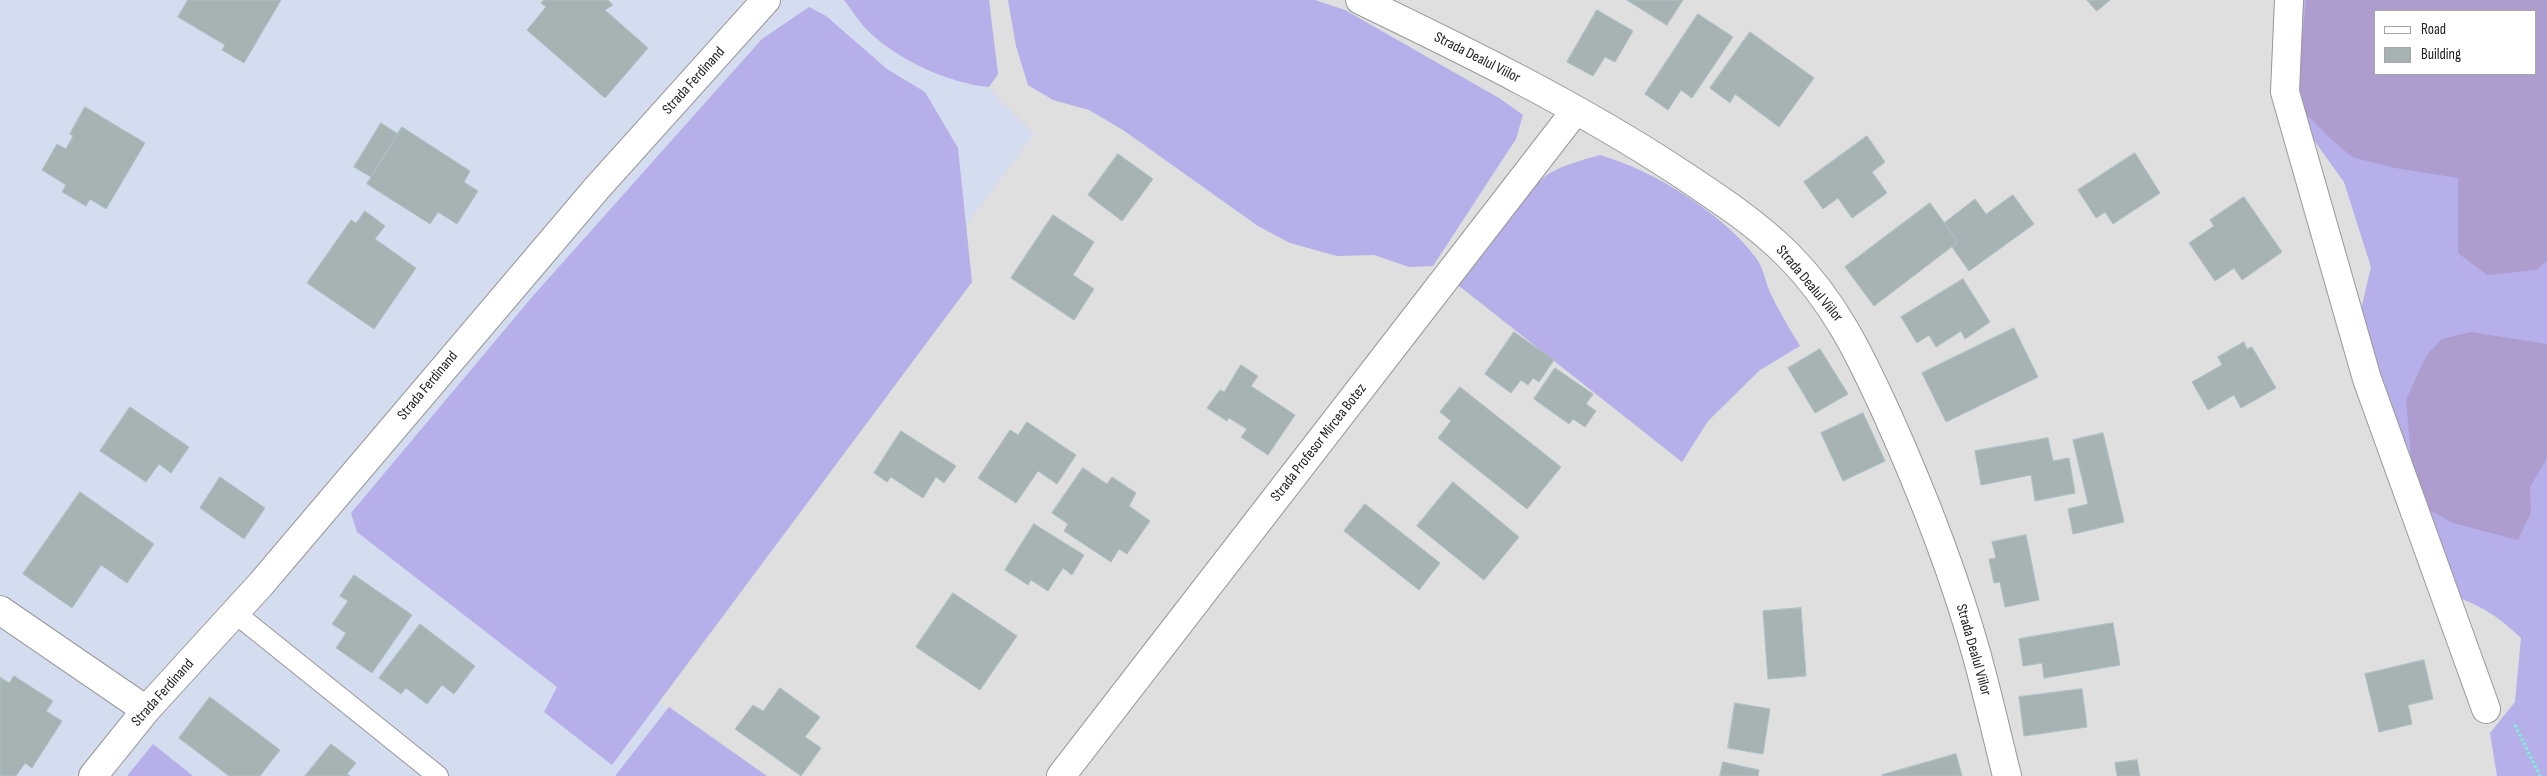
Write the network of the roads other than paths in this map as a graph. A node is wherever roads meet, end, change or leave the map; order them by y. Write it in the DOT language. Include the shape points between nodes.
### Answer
graph roads {
  1 [pos="766,0"];
  2 [pos="1360,0"];
  3 [pos="2289,0"];
  4 [pos="1576,110"];
  5 [pos="0,610"];
  6 [pos="235,613"];
  7 [pos="2486,709"];
  8 [pos="146,710"];
  9 [pos="93,776"];
  10 [pos="438,776"];
  11 [pos="1061,776"];
  12 [pos="2007,776"];
  1 -- 6 [label="street, Strada Ferdinand" via="598,188"];
  2 -- 4 [label="street, Strada Dealul Viilor" via="1473,54"];
  3 -- 7 [label="street" via="2285,92 2367,379"];
  4 -- 11 [label="street, Strada Profesor Mircea Botez"];
  4 -- 12 [label="street, Strada Dealul Viilor" via="1625,137 1737,210 1790,257 1840,319 1908,462 1945,555 1976,655"];
  5 -- 8 [label="street"];
  6 -- 8 [label="street, Strada Ferdinand"];
  6 -- 10 [label="lane"];
  8 -- 9 [label="street, Strada Ferdinand"];
}
